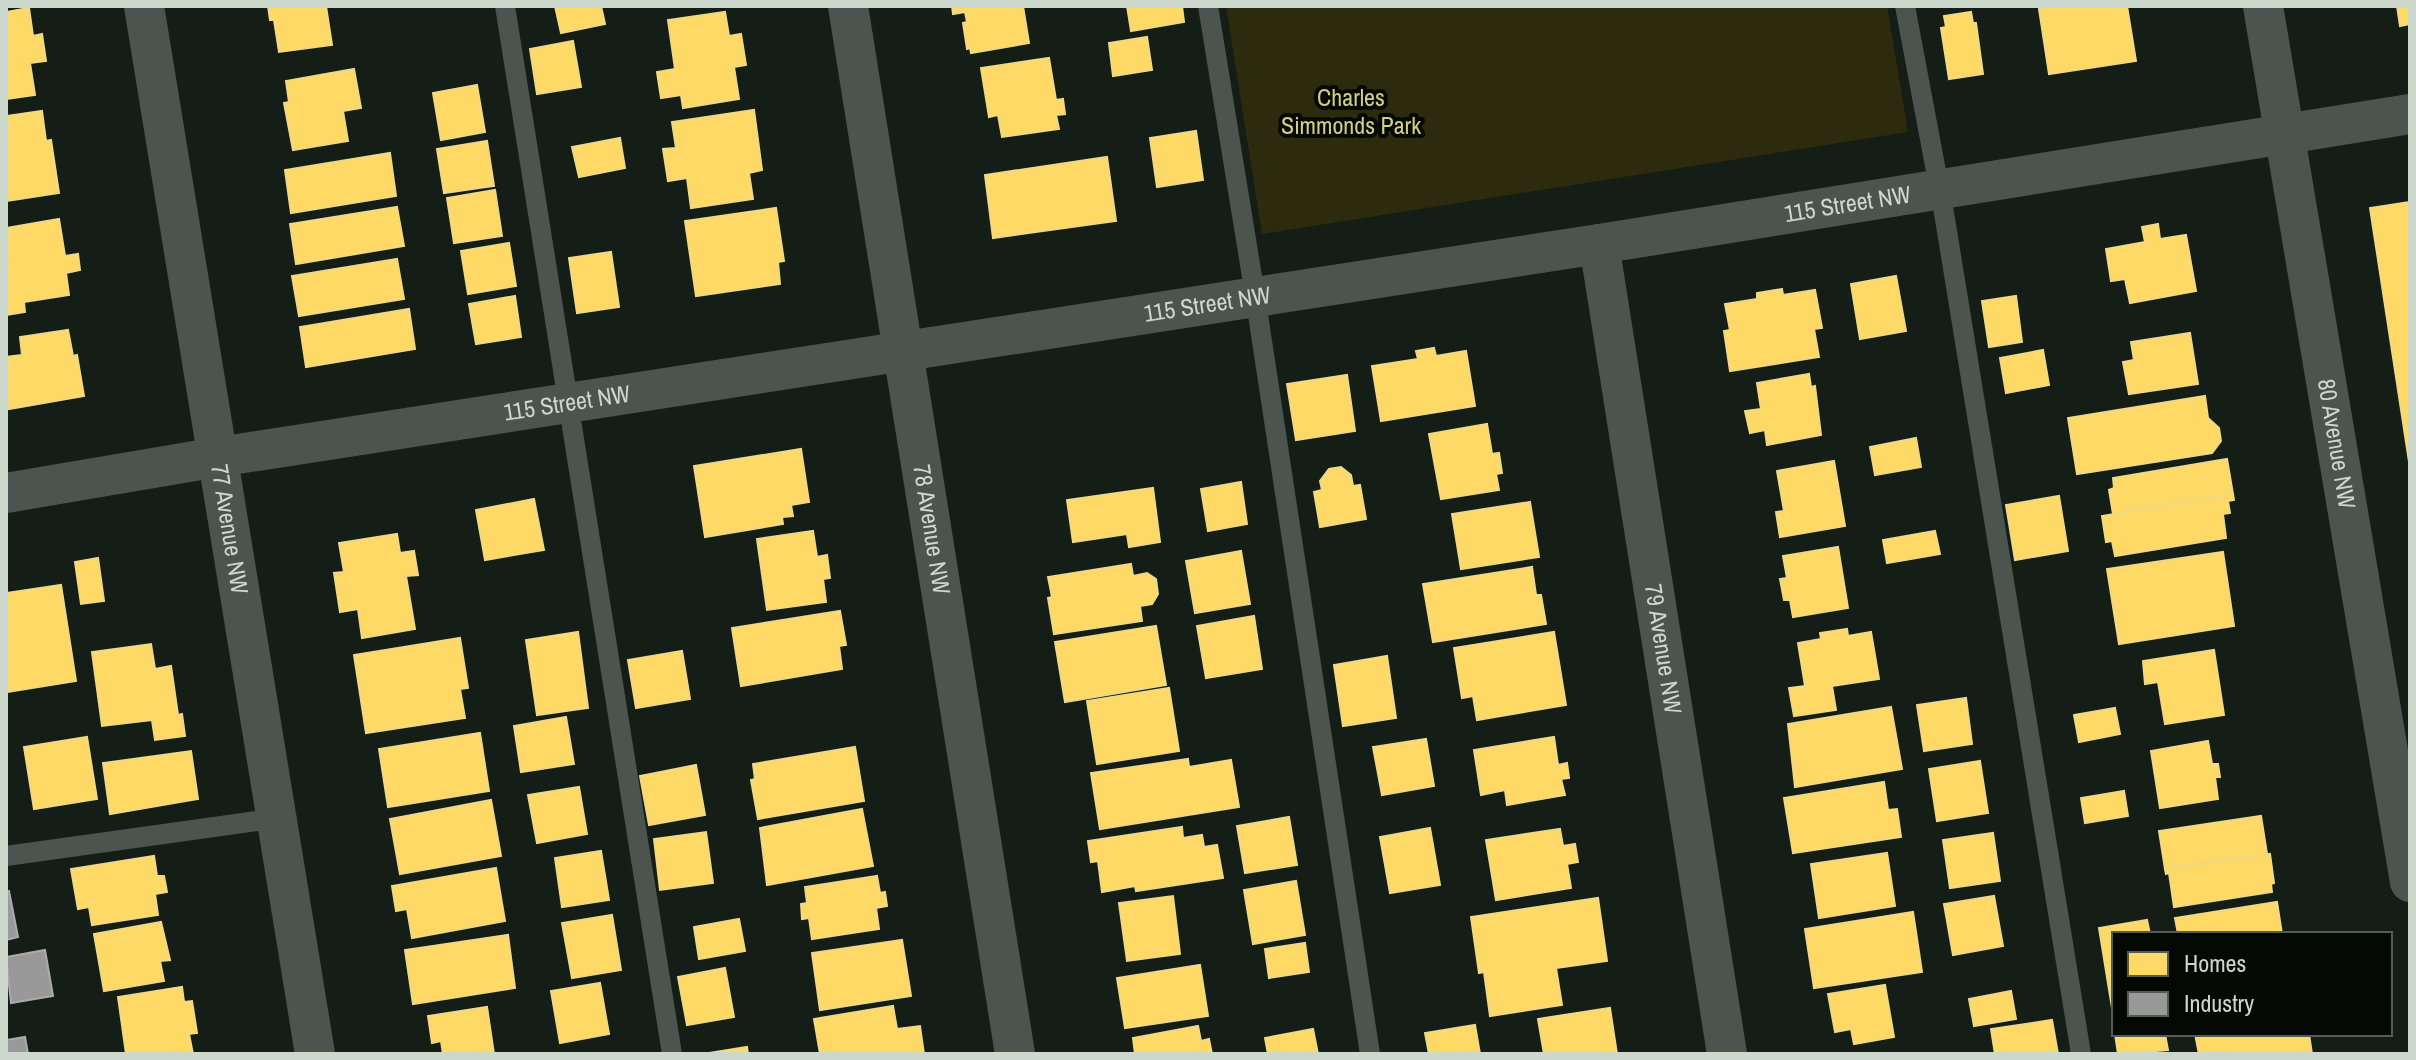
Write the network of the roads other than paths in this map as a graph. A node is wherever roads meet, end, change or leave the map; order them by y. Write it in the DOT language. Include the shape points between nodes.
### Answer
graph roads {
  1 [pos="144,6"];
  2 [pos="505,6"];
  3 [pos="848,6"];
  4 [pos="1208,6"];
  5 [pos="1905,6"];
  6 [pos="2263,6"];
  7 [pos="2410,114"];
  8 [pos="2283,134"];
  9 [pos="1940,191"];
  10 [pos="1599,244"];
  11 [pos="1255,295"];
  12 [pos="902,352"];
  13 [pos="569,404"];
  14 [pos="218,457"];
  15 [pos="6,493"];
  16 [pos="279,818"];
  17 [pos="6,856"];
  18 [pos="2410,882"];
  19 [pos="315,1054"];
  20 [pos="672,1054"];
  21 [pos="1015,1054"];
  22 [pos="1370,1054"];
  23 [pos="1727,1054"];
  24 [pos="2081,1054"];
  1 -- 14 [label="street, 77 Avenue NW"];
  2 -- 13 [label="lane"];
  3 -- 12 [label="street, 78 Avenue NW"];
  4 -- 11 [label="lane"];
  5 -- 9 [label="lane"];
  6 -- 8 [label="street, 80 Avenue NW"];
  7 -- 8 [label="street, 115 Street NW"];
  8 -- 9 [label="street, 115 Street NW"];
  8 -- 18 [label="street, 80 Avenue NW"];
  9 -- 10 [label="street, 115 Street NW"];
  9 -- 24 [label="lane"];
  10 -- 11 [label="street, 115 Street NW"];
  10 -- 23 [label="street, 79 Avenue NW"];
  11 -- 12 [label="street, 115 Street NW"];
  11 -- 22 [label="lane"];
  12 -- 13 [label="street, 115 Street NW"];
  12 -- 21 [label="street, 78 Avenue NW"];
  13 -- 14 [label="street, 115 Street NW"];
  13 -- 20 [label="lane"];
  14 -- 15 [label="street, 115 Street NW"];
  14 -- 16 [label="street, 77 Avenue NW"];
  16 -- 17 [label="lane"];
  16 -- 19 [label="street, 77 Avenue NW"];
}
